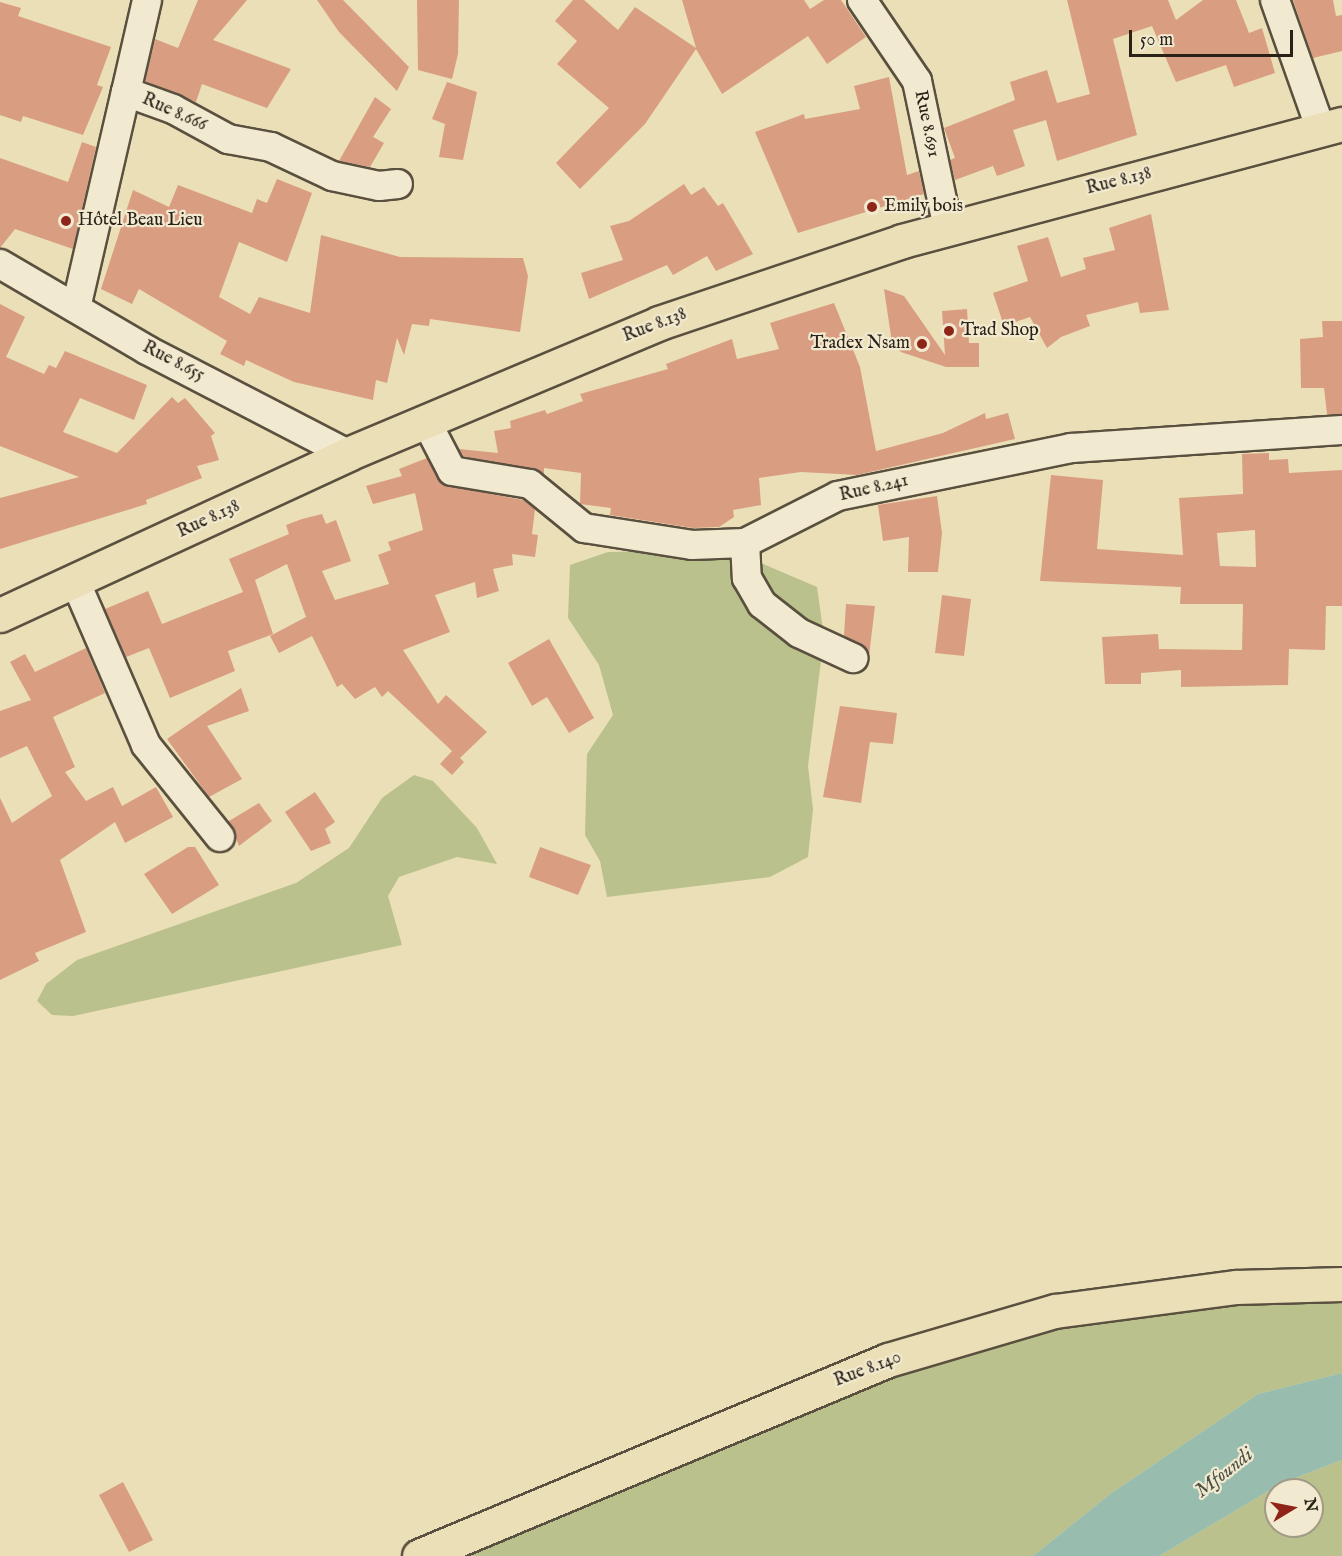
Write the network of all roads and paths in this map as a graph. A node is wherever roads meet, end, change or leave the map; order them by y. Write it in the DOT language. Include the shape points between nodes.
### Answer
graph roads {
  1 [pos="147,0"];
  2 [pos="862,0"];
  3 [pos="1275,0"];
  4 [pos="126,92"];
  5 [pos="1332,127"];
  6 [pos="398,184"];
  7 [pos="948,228"];
  8 [pos="0,264"];
  9 [pos="76,308"];
  10 [pos="426,421"];
  11 [pos="1342,430"];
  12 [pos="348,454"];
  13 [pos="745,543"];
  14 [pos="76,583"];
  15 [pos="0,615"];
  16 [pos="853,658"];
  17 [pos="220,837"];
  18 [pos="1342,1284"];
  19 [pos="419,1556"];
  1 -- 4 [label="street"];
  2 -- 7 [label="street, Rue 8.691" via="917,81"];
  3 -- 5 [label="street"];
  4 -- 6 [label="street, Rue 8.666" via="173,109 228,139 271,147 332,176 379,186"];
  4 -- 9 [label="street, Rue 8.666"];
  5 -- 7 [label="main road, Rue 8.138"];
  7 -- 10 [label="main road, Rue 8.138" via="659,323"];
  8 -- 9 [label="street, Rue 8.655"];
  9 -- 12 [label="street, Rue 8.655"];
  10 -- 12 [label="main road, Rue 8.138"];
  10 -- 13 [label="street, Rue 8.241" via="452,471 530,484 584,528 692,545"];
  11 -- 13 [label="street, Rue 8.241" via="1071,448 838,496"];
  12 -- 14 [label="main road, Rue 8.138"];
  13 -- 16 [label="street" via="747,578 762,604 799,633"];
  14 -- 15 [label="main road, Rue 8.138"];
  14 -- 17 [label="street" via="146,745"];
  18 -- 19 [label="main road, Rue 8.140" via="1236,1287 1055,1311 888,1360"];
}
